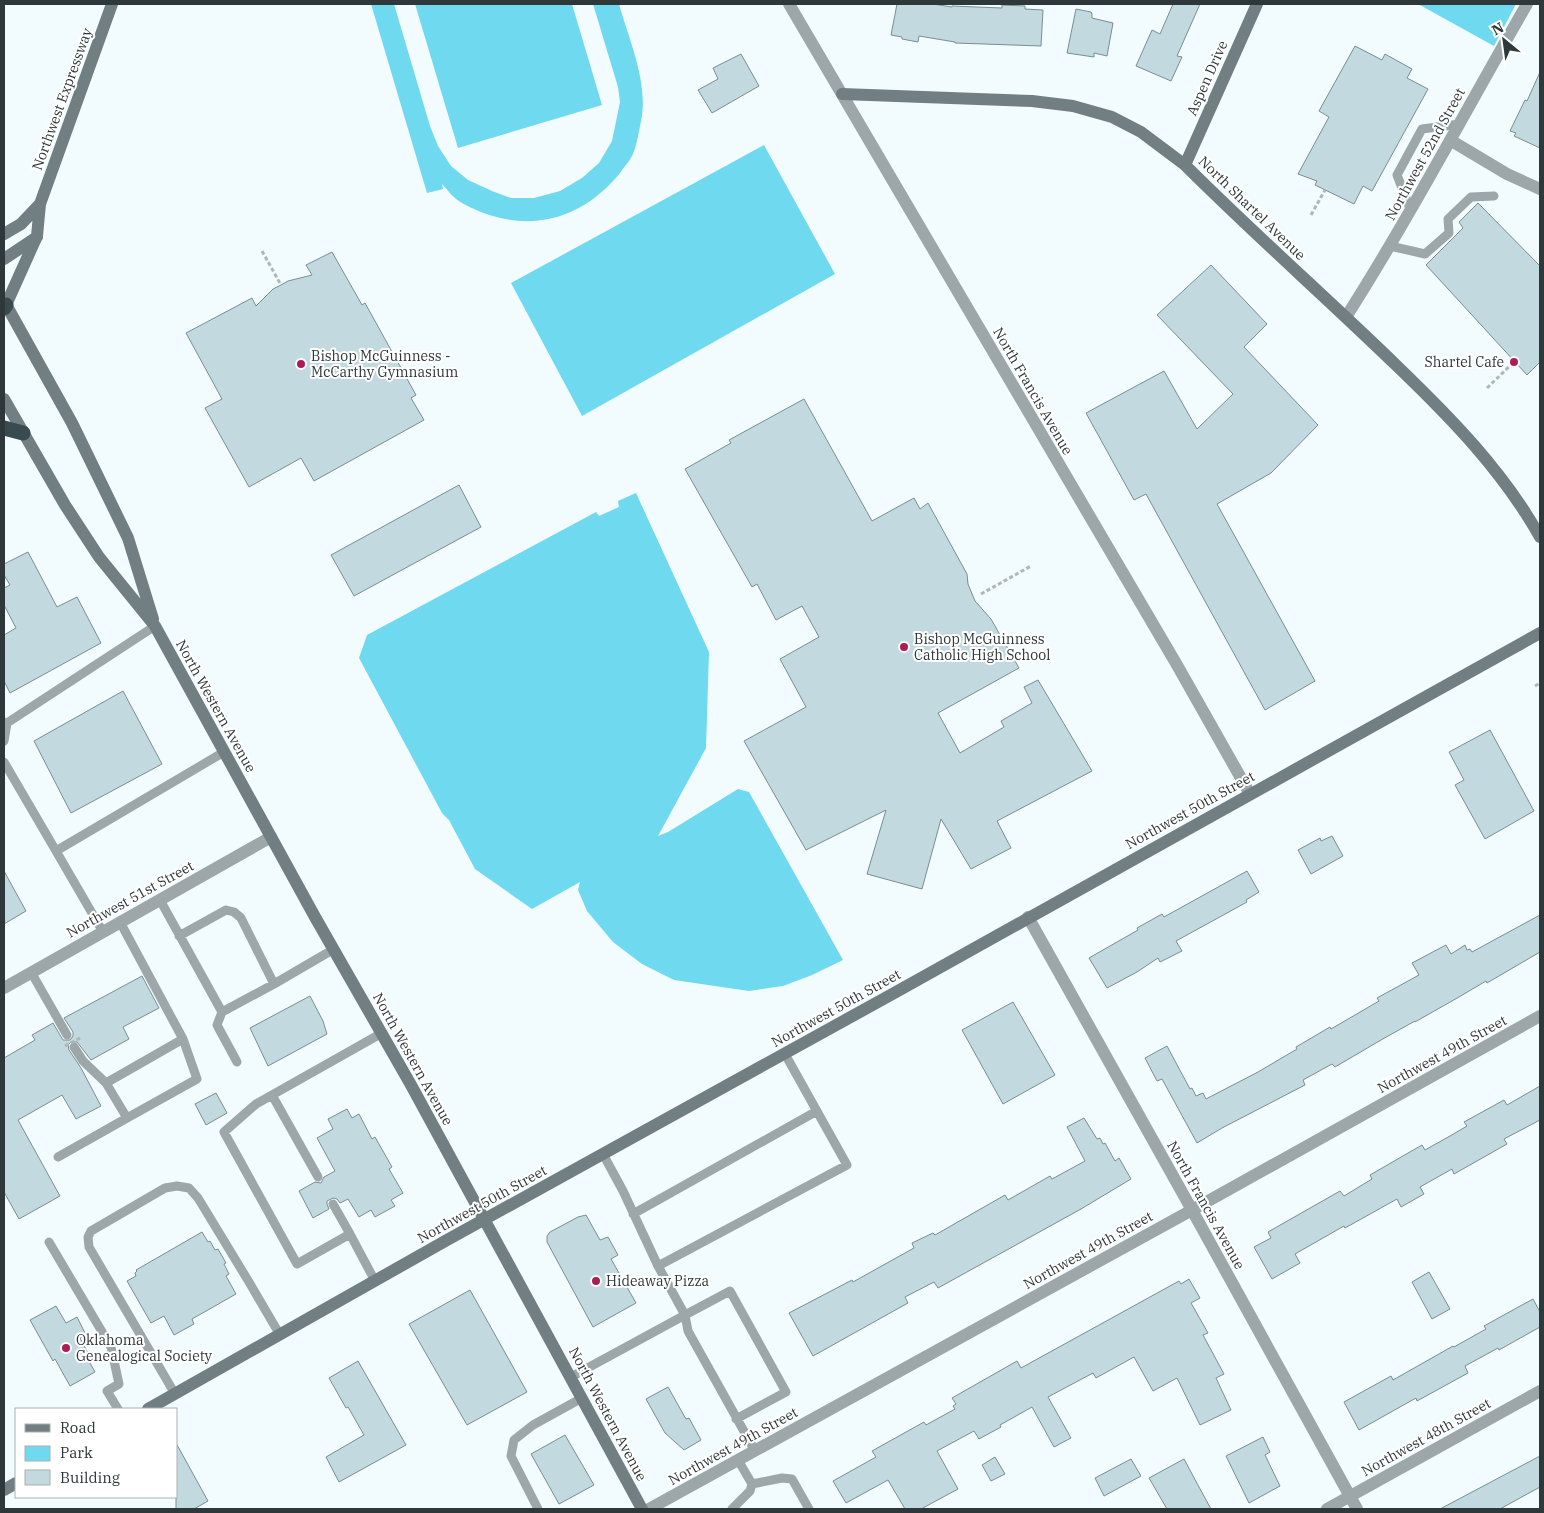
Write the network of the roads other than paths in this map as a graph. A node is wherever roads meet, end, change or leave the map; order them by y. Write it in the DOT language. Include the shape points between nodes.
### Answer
graph roads {
  1 [pos="112,4"];
  2 [pos="789,4"];
  3 [pos="1257,4"];
  4 [pos="1527,4"];
  5 [pos="842,94"];
  6 [pos="1460,124"];
  7 [pos="1450,140"];
  8 [pos="1185,165"];
  9 [pos="1540,189"];
  10 [pos="1494,196"];
  11 [pos="40,204"];
  12 [pos="1411,212"];
  13 [pos="4,234"];
  14 [pos="37,236"];
  15 [pos="1390,246"];
  16 [pos="4,259"];
  17 [pos="4,305"];
  18 [pos="1346,318"];
  19 [pos="4,399"];
  20 [pos="4,428"];
  21 [pos="23,434"];
  22 [pos="1540,537"];
  23 [pos="154,626"];
  24 [pos="1540,633"];
  25 [pos="6,722"];
  26 [pos="4,740"];
  27 [pos="224,752"];
  28 [pos="4,762"];
  29 [pos="1250,794"];
  30 [pos="272,837"];
  31 [pos="56,851"];
  32 [pos="160,900"];
  33 [pos="1028,917"];
  34 [pos="120,922"];
  35 [pos="103,932"];
  36 [pos="180,936"];
  37 [pos="334,949"];
  38 [pos="31,972"];
  39 [pos="274,984"];
  40 [pos="4,988"];
  41 [pos="222,1012"];
  42 [pos="1540,1016"];
  43 [pos="382,1033"];
  44 [pos="67,1035"];
  45 [pos="183,1039"];
  46 [pos="69,1047"];
  47 [pos="784,1054"];
  48 [pos="237,1062"];
  49 [pos="106,1083"];
  50 [pos="272,1095"];
  51 [pos="817,1111"];
  52 [pos="127,1118"];
  53 [pos="603,1154"];
  54 [pos="58,1157"];
  55 [pos="318,1178"];
  56 [pos="333,1204"];
  57 [pos="1192,1210"];
  58 [pos="633,1214"];
  59 [pos="485,1219"];
  60 [pos="350,1234"];
  61 [pos="49,1242"];
  62 [pos="658,1266"];
  63 [pos="375,1281"];
  64 [pos="685,1315"];
  65 [pos="280,1335"];
  66 [pos="571,1377"];
  67 [pos="1540,1391"];
  68 [pos="175,1394"];
  69 [pos="582,1398"];
  70 [pos="117,1408"];
  71 [pos="150,1408"];
  72 [pos="736,1419"];
  73 [pos="754,1451"];
  74 [pos="738,1460"];
  75 [pos="15,1484"];
  76 [pos="752,1484"];
  77 [pos="4,1490"];
  78 [pos="1350,1497"];
  79 [pos="538,1509"];
  80 [pos="642,1509"];
  81 [pos="649,1509"];
  82 [pos="732,1509"];
  83 [pos="809,1509"];
  84 [pos="1327,1509"];
  85 [pos="1356,1509"];
  1 -- 11 [label="main road, Northwest Expressway"];
  2 -- 5 [label="street, North Francis Avenue"];
  3 -- 8 [label="main road, Aspen Drive"];
  4 -- 6 [label="street, Northwest 52nd Street"];
  5 -- 8 [label="main road, North Shartel Avenue" via="1032,101 1073,106 1112,117 1141,132"];
  5 -- 29 [label="street, North Francis Avenue"];
  6 -- 7 [label="street, Northwest 52nd Street"];
  6 -- 12 [label="lane" via="1422,129 1397,175"];
  7 -- 9 [label="street" via="1506,174"];
  7 -- 12 [label="street, Northwest 52nd Street"];
  8 -- 18 [label="main road, North Shartel Avenue"];
  10 -- 15 [label="lane" via="1471,197 1448,219 1448,233 1426,254"];
  11 -- 13 [label="main road, Northwest Expressway" via="21,224"];
  11 -- 14 [label="main road, Northwest Expressway"];
  12 -- 15 [label="street, Northwest 52nd Street"];
  14 -- 16 [label="main road"];
  14 -- 17 [label="main road, Northwest Expressway"];
  15 -- 18 [label="street, Northwest 52nd Street"];
  17 -- 23 [label="main road, North Western Avenue" via="72,423 128,538"];
  18 -- 22 [label="main road, North Shartel Avenue" via="1476,447 1511,489"];
  19 -- 21 [label="main road, North Western Avenue"];
  20 -- 21 [label="highway"];
  21 -- 23 [label="main road, North Western Avenue" via="99,557"];
  23 -- 25 [label="lane"];
  23 -- 27 [label="main road, North Western Avenue"];
  24 -- 29 [label="main road, Northwest 50th Street"];
  25 -- 26 [label="lane"];
  27 -- 30 [label="main road, North Western Avenue"];
  27 -- 31 [label="lane"];
  28 -- 31 [label="lane"];
  29 -- 33 [label="main road, Northwest 50th Street"];
  30 -- 32 [label="street, Northwest 51st Street"];
  30 -- 37 [label="main road, North Western Avenue"];
  31 -- 35 [label="lane"];
  32 -- 34 [label="street, Northwest 51st Street"];
  32 -- 36 [label="lane"];
  33 -- 47 [label="main road, Northwest 50th Street"];
  33 -- 57 [label="street, North Francis Avenue"];
  34 -- 35 [label="street, Northwest 51st Street"];
  34 -- 45 [label="lane"];
  35 -- 38 [label="street, Northwest 51st Street"];
  36 -- 39 [label="lane" via="226,910 234,912"];
  36 -- 41 [label="lane"];
  37 -- 39 [label="lane"];
  37 -- 43 [label="main road, North Western Avenue"];
  38 -- 40 [label="street, Northwest 51st Street"];
  38 -- 44 [label="lane"];
  39 -- 41 [label="lane"];
  41 -- 48 [label="lane" via="217,1024"];
  42 -- 57 [label="street, Northwest 49th Street"];
  43 -- 50 [label="lane"];
  43 -- 59 [label="main road, North Western Avenue"];
  45 -- 49 [label="lane"];
  45 -- 52 [label="lane" via="197,1079"];
  46 -- 49 [label="lane"];
  47 -- 51 [label="lane"];
  47 -- 53 [label="main road, Northwest 50th Street"];
  49 -- 52 [label="lane"];
  50 -- 55 [label="lane"];
  50 -- 60 [label="lane" via="256,1104 224,1132 288,1248 297,1264"];
  51 -- 58 [label="lane"];
  51 -- 62 [label="lane" via="848,1165"];
  52 -- 54 [label="lane"];
  53 -- 58 [label="lane"];
  53 -- 59 [label="main road, Northwest 50th Street"];
  56 -- 60 [label="lane"];
  57 -- 73 [label="street, Northwest 49th Street"];
  57 -- 78 [label="street, North Francis Avenue"];
  58 -- 62 [label="lane"];
  59 -- 63 [label="main road, Northwest 50th Street"];
  59 -- 66 [label="main road, North Western Avenue"];
  60 -- 63 [label="lane"];
  61 -- 70 [label="lane" via="111,1347 119,1384 108,1391"];
  62 -- 64 [label="lane"];
  63 -- 65 [label="main road, Northwest 50th Street"];
  64 -- 66 [label="lane"];
  64 -- 72 [label="lane" via="688,1331"];
  64 -- 72 [label="lane" via="730,1291 786,1392"];
  65 -- 68 [label="main road, Northwest 50th Street"];
  65 -- 68 [label="lane" via="198,1198 189,1188 165,1188 91,1231 88,1237 89,1247"];
  66 -- 69 [label="main road, North Western Avenue"];
  67 -- 78 [label="street, Northwest 48th Street"];
  68 -- 71 [label="main road, Northwest 50th Street"];
  69 -- 79 [label="lane" via="514,1440 511,1456"];
  69 -- 80 [label="main road, North Western Avenue"];
  72 -- 73 [label="lane"];
  73 -- 74 [label="street, Northwest 49th Street"];
  74 -- 76 [label="lane"];
  74 -- 81 [label="street, Northwest 49th Street"];
  75 -- 77 [label="main road"];
  76 -- 82 [label="lane" via="750,1491"];
  76 -- 83 [label="lane" via="792,1479"];
  78 -- 84 [label="street, Northwest 48th Street"];
  78 -- 85 [label="street, North Francis Avenue"];
}
